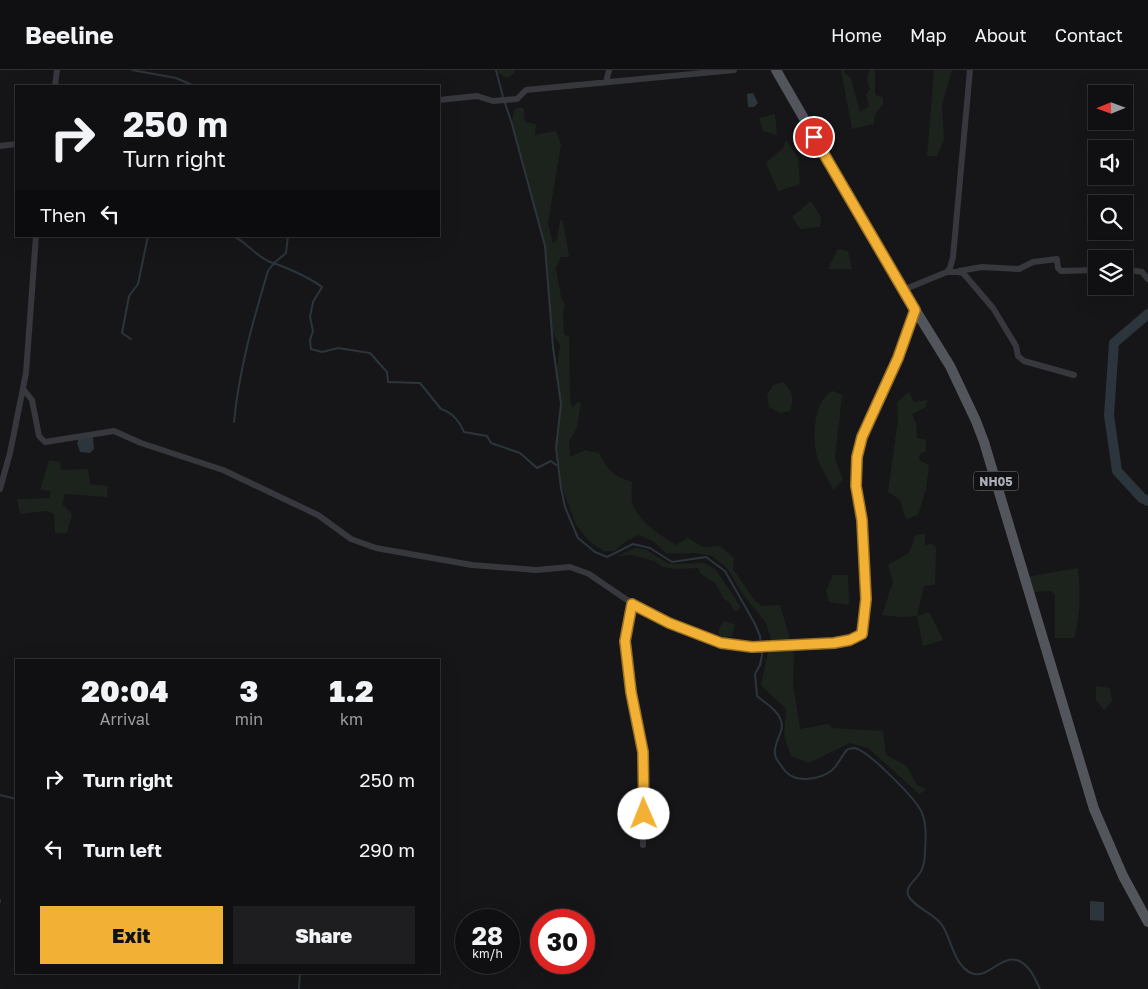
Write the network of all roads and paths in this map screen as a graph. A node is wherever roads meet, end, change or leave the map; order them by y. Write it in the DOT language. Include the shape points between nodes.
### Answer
graph roads {
  1 [pos="57,70"];
  2 [pos="609,70"];
  3 [pos="734,70"];
  4 [pos="776,70"];
  5 [pos="970,70"];
  6 [pos="606,82"];
  7 [pos="55,85"];
  8 [pos="440,100"];
  9 [pos="15,144"];
  10 [pos="0,146"];
  11 [pos="36,237"];
  12 [pos="1088,270"];
  13 [pos="1133,271"];
  14 [pos="947,272"];
  15 [pos="958,272"];
  16 [pos="1148,279"];
  17 [pos="903,290"];
  18 [pos="915,310"];
  19 [pos="1074,375"];
  20 [pos="24,390"];
  21 [pos="0,489"];
  22 [pos="632,604"];
  23 [pos="643,845"];
  24 [pos="1148,922"];
  1 -- 7 [label="street"];
  2 -- 6 [label="street"];
  3 -- 6 [label="street"];
  4 -- 17 [label="main road, NH05"];
  5 -- 14 [label="street" via="953,258"];
  6 -- 8 [label="street" via="526,90 517,99 493,101 477,96"];
  9 -- 10 [label="street"];
  11 -- 20 [label="street"];
  12 -- 15 [label="street" via="1061,271 1057,259 1033,262 1019,269 982,267"];
  13 -- 16 [label="street" via="1142,272"];
  14 -- 15 [label="street"];
  14 -- 17 [label="street"];
  15 -- 19 [label="street" via="963,273 993,308 1016,346 1018,356 1024,361"];
  17 -- 18 [label="main road, NH05"];
  18 -- 22 [label="street" via="898,358 862,437 857,457 856,486 862,520 866,599 862,634 834,643 752,647 721,643 669,623"];
  18 -- 24 [label="main road, NH05" via="950,366 984,442 1094,809 1123,876"];
  20 -- 21 [label="street"];
  20 -- 22 [label="street" via="32,400 39,436 45,442 114,431 223,470 318,515 351,539 368,545 472,565 536,570 570,567 590,574"];
  22 -- 23 [label="street" via="625,641 643,752"];
}
